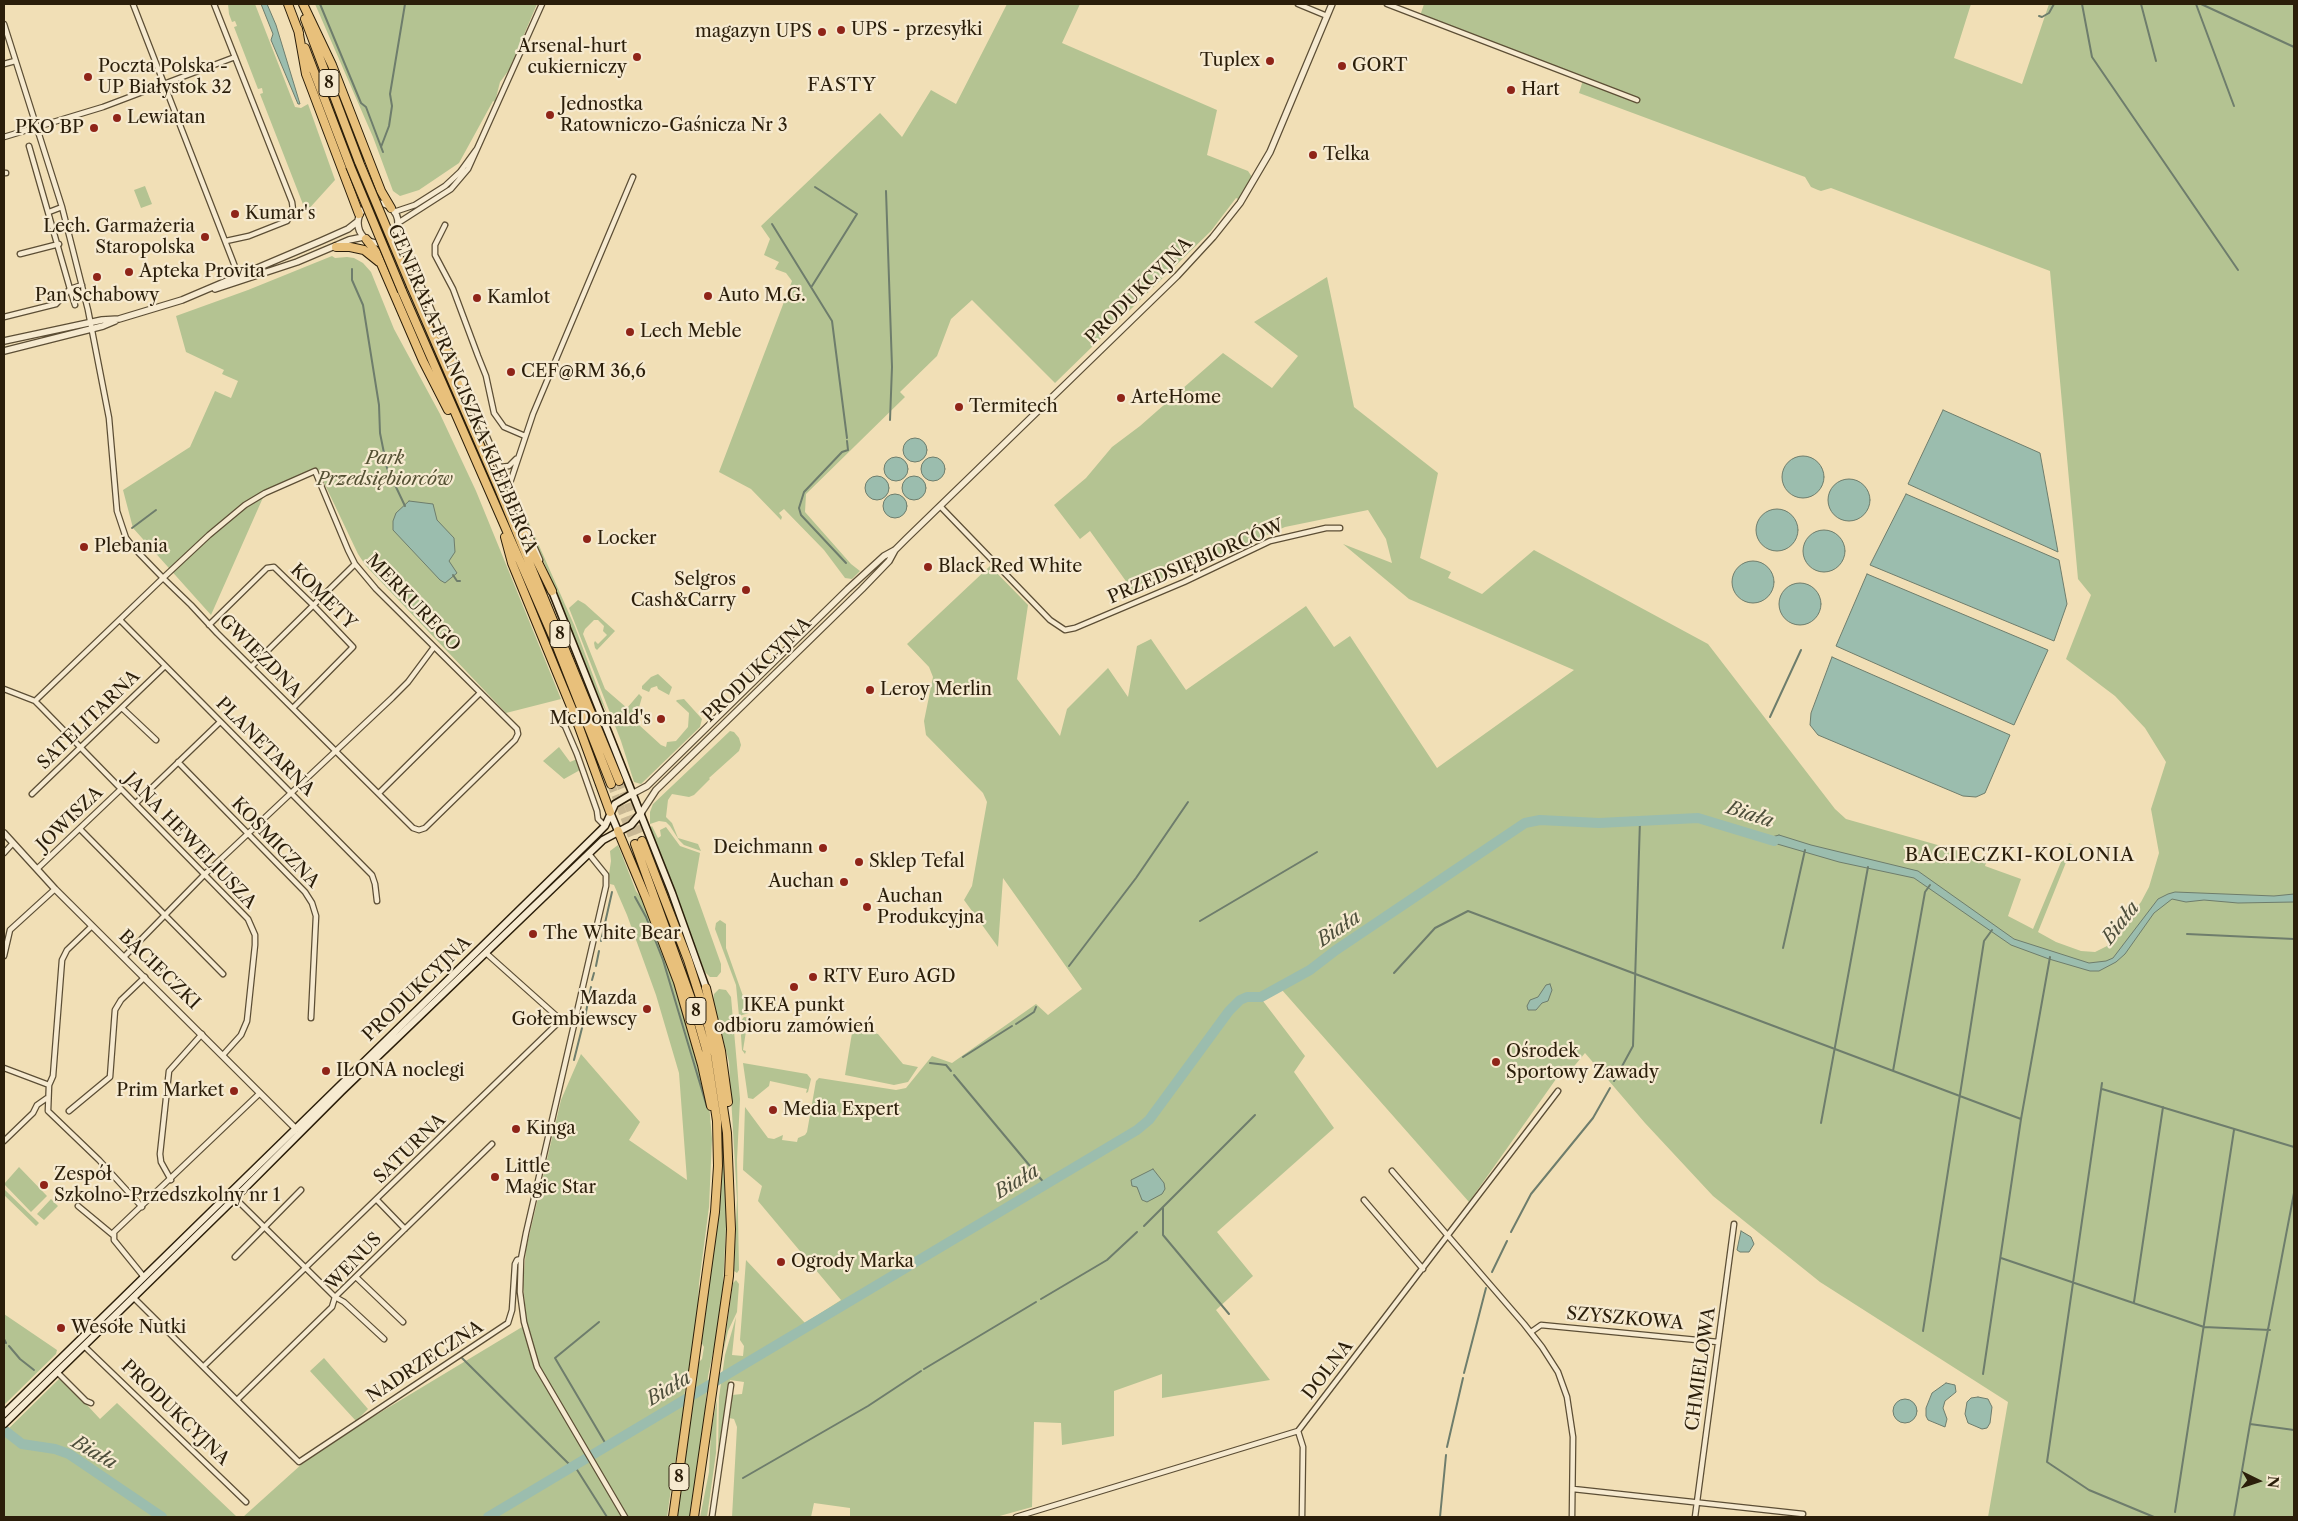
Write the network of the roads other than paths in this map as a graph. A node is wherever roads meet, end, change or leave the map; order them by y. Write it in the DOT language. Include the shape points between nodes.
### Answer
graph roads {
  1 [pos="133,4"];
  2 [pos="214,4"];
  3 [pos="288,4"];
  4 [pos="301,4"];
  5 [pos="542,4"];
  6 [pos="1298,4"];
  7 [pos="1332,4"];
  8 [pos="1387,4"];
  9 [pos="1327,16"];
  10 [pos="4,24"];
  11 [pos="298,29"];
  12 [pos="235,57"];
  13 [pos="15,61"];
  14 [pos="4,64"];
  15 [pos="164,84"];
  16 [pos="1637,100"];
  17 [pos="36,127"];
  18 [pos="4,137"];
  19 [pos="479,145"];
  20 [pos="29,146"];
  21 [pos="633,178"];
  22 [pos="62,207"];
  23 [pos="393,210"];
  24 [pos="49,212"];
  25 [pos="358,218"];
  26 [pos="398,223"];
  27 [pos="445,225"];
  28 [pos="396,230"];
  29 [pos="364,238"];
  30 [pos="226,241"];
  31 [pos="59,244"];
  32 [pos="336,247"];
  33 [pos="20,254"];
  34 [pos="380,263"];
  35 [pos="240,278"];
  36 [pos="82,286"];
  37 [pos="70,289"];
  38 [pos="75,305"];
  39 [pos="4,318"];
  40 [pos="92,326"];
  41 [pos="440,331"];
  42 [pos="4,341"];
  43 [pos="4,352"];
  44 [pos="471,426"];
  45 [pos="464,433"];
  46 [pos="525,436"];
  47 [pos="517,458"];
  48 [pos="501,467"];
  49 [pos="509,486"];
  50 [pos="499,489"];
  51 [pos="940,506"];
  52 [pos="497,511"];
  53 [pos="1340,528"];
  54 [pos="896,550"];
  55 [pos="355,564"];
  56 [pos="164,578"];
  57 [pos="848,589"];
  58 [pos="552,592"];
  59 [pos="854,596"];
  60 [pos="313,605"];
  61 [pos="120,620"];
  62 [pos="209,625"];
  63 [pos="434,647"];
  64 [pos="165,666"];
  65 [pos="252,666"];
  66 [pos="4,689"];
  67 [pos="480,693"];
  68 [pos="35,701"];
  69 [pos="122,708"];
  70 [pos="293,708"];
  71 [pos="220,722"];
  72 [pos="560,722"];
  73 [pos="518,734"];
  74 [pos="156,740"];
  75 [pos="81,747"];
  76 [pos="337,752"];
  77 [pos="178,762"];
  78 [pos="121,789"];
  79 [pos="291,793"];
  80 [pos="379,793"];
  81 [pos="32,794"];
  82 [pos="632,794"];
  83 [pos="136,804"];
  84 [pos="610,812"];
  85 [pos="640,813"];
  86 [pos="605,826"];
  87 [pos="80,829"];
  88 [pos="618,831"];
  89 [pos="4,833"];
  90 [pos="248,835"];
  91 [pos="13,843"];
  92 [pos="4,852"];
  93 [pos="589,854"];
  94 [pos="37,869"];
  95 [pos="204,876"];
  96 [pos="55,889"];
  97 [pos="377,901"];
  98 [pos="522,907"];
  99 [pos="527,913"];
  100 [pos="165,918"];
  101 [pos="92,926"];
  102 [pos="486,953"];
  103 [pos="4,956"];
  104 [pos="124,957"];
  105 [pos="223,974"];
  106 [pos="144,978"];
  107 [pos="706,988"];
  108 [pos="311,1018"];
  109 [pos="561,1020"];
  110 [pos="574,1025"];
  111 [pos="202,1034"];
  112 [pos="223,1054"];
  113 [pos="4,1068"];
  114 [pos="49,1085"];
  115 [pos="1558,1091"];
  116 [pos="260,1092"];
  117 [pos="47,1098"];
  118 [pos="69,1111"];
  119 [pos="295,1128"];
  120 [pos="301,1133"];
  121 [pos="4,1141"];
  122 [pos="492,1144"];
  123 [pos="729,1158"];
  124 [pos="1392,1171"];
  125 [pos="171,1180"];
  126 [pos="717,1187"];
  127 [pos="301,1190"];
  128 [pos="230,1193"];
  129 [pos="235,1198"];
  130 [pos="377,1200"];
  131 [pos="1364,1200"];
  132 [pos="78,1206"];
  133 [pos="142,1207"];
  134 [pos="1734,1224"];
  135 [pos="264,1226"];
  136 [pos="405,1229"];
  137 [pos="113,1236"];
  138 [pos="1448,1237"];
  139 [pos="235,1257"];
  140 [pos="522,1259"];
  141 [pos="306,1268"];
  142 [pos="1423,1269"];
  143 [pos="144,1277"];
  144 [pos="356,1277"];
  145 [pos="335,1297"];
  146 [pos="133,1298"];
  147 [pos="403,1322"];
  148 [pos="1530,1332"];
  149 [pos="384,1340"];
  150 [pos="1718,1342"];
  151 [pos="84,1346"];
  152 [pos="204,1366"];
  153 [pos="57,1372"];
  154 [pos="731,1385"];
  155 [pos="237,1400"];
  156 [pos="91,1403"];
  157 [pos="4,1414"];
  158 [pos="5,1423"];
  159 [pos="1298,1431"];
  160 [pos="1572,1489"];
  161 [pos="246,1502"];
  162 [pos="1697,1502"];
  163 [pos="1803,1514"];
  164 [pos="625,1517"];
  165 [pos="674,1517"];
  166 [pos="694,1517"];
  167 [pos="712,1517"];
  168 [pos="1016,1517"];
  169 [pos="1302,1517"];
  170 [pos="1572,1517"];
  171 [pos="1695,1517"];
  1 -- 15 [label="street"];
  2 -- 12 [label="street"];
  3 -- 11 [label="highway, GENERAŁA FRANCISZKA KLEEBERGA / 8"];
  4 -- 23 [label="highway" via="332,65 381,191"];
  4 -- 44 [label="highway, GENERAŁA FRANCISZKA KLEEBERGA / 8, bridge" via="359,162"];
  5 -- 19 [label="street"];
  6 -- 9 [label="street"];
  7 -- 9 [label="street, PRODUKCYJNA"];
  8 -- 16 [label="street"];
  9 -- 51 [label="street, PRODUKCYJNA" via="1270,152 1240,203 1214,237"];
  10 -- 13 [label="street, GWIEZDNA"];
  11 -- 25 [label="highway" via="306,74"];
  11 -- 45 [label="highway, GENERAŁA FRANCISZKA KLEEBERGA / 8, bridge" via="350,166"];
  12 -- 15 [label="street"];
  12 -- 30 [label="street" via="293,210 287,220"];
  13 -- 14 [label="street"];
  13 -- 17 [label="street, GWIEZDNA"];
  15 -- 17 [label="street"];
  15 -- 30 [label="street"];
  17 -- 18 [label="street"];
  17 -- 22 [label="street, GWIEZDNA"];
  19 -- 23 [label="street" via="460,172 445,186 424,200"];
  19 -- 26 [label="street" via="468,169 451,189"];
  20 -- 24 [label="street"];
  21 -- 46 [label="street"];
  22 -- 24 [label="street"];
  22 -- 36 [label="street, GWIEZDNA"];
  23 -- 25 [label="street" via="382,203 371,204"];
  23 -- 26 [label="street"];
  24 -- 31 [label="street"];
  25 -- 29 [label="street" via="359,232"];
  25 -- 35 [label="street" via="343,231"];
  26 -- 28 [label="street"];
  27 -- 46 [label="street" via="435,245 435,255 453,290 486,376 494,413 504,427"];
  28 -- 29 [label="street" via="386,242 376,243"];
  28 -- 41 [label="street"];
  29 -- 32 [label="street" via="349,240"];
  29 -- 34 [label="highway" via="374,248"];
  30 -- 35 [label="street"];
  31 -- 33 [label="street"];
  31 -- 37 [label="street"];
  32 -- 34 [label="highway" via="364,250"];
  32 -- 35 [label="street"];
  34 -- 45 [label="highway" via="423,361 453,419"];
  35 -- 40 [label="street"];
  36 -- 37 [label="street"];
  36 -- 40 [label="street, GWIEZDNA"];
  37 -- 38 [label="street"];
  37 -- 39 [label="street" via="56,304"];
  40 -- 42 [label="street"];
  40 -- 43 [label="street"];
  40 -- 56 [label="street, GWIEZDNA" via="109,418 119,521 133,547"];
  41 -- 44 [label="highway"];
  41 -- 48 [label="street"];
  44 -- 50 [label="highway, GENERAŁA FRANCISZKA KLEEBERGA / 8"];
  45 -- 52 [label="highway, GENERAŁA FRANCISZKA KLEEBERGA / 8"];
  46 -- 47 [label="street"];
  47 -- 48 [label="street" via="508,466"];
  47 -- 49 [label="street"];
  48 -- 49 [label="street"];
  49 -- 58 [label="street"];
  50 -- 52 [label="highway, GENERAŁA FRANCISZKA KLEEBERGA / 8" via="615,782"];
  50 -- 58 [label="highway"];
  51 -- 53 [label="street, PRZEDSIĘBIORCÓW" via="1050,620 1064,630 1184,582 1270,541 1326,528"];
  51 -- 54 [label="street, PRODUKCYJNA"];
  52 -- 84 [label="highway" via="512,563"];
  54 -- 57 [label="street, PRODUKCYJNA" via="884,556"];
  54 -- 59 [label="street, PRODUKCYJNA"];
  55 -- 56 [label="street, MERKUREGO" via="315,471 245,505"];
  55 -- 60 [label="street"];
  55 -- 63 [label="street, MERKUREGO"];
  56 -- 61 [label="street"];
  56 -- 62 [label="street, GWIEZDNA"];
  57 -- 59 [label="street"];
  57 -- 82 [label="street, PRODUKCYJNA" via="647,786"];
  58 -- 82 [label="main road"];
  59 -- 85 [label="street, PRODUKCYJNA" via="656,790"];
  60 -- 62 [label="street, KOMETY" via="274,567 267,568"];
  60 -- 65 [label="street"];
  60 -- 70 [label="street, KOMETY" via="353,647"];
  61 -- 64 [label="street, PLANETARNA"];
  61 -- 68 [label="street"];
  62 -- 65 [label="street, GWIEZDNA"];
  63 -- 67 [label="street, MERKUREGO"];
  63 -- 76 [label="street" via="408,682"];
  64 -- 69 [label="street, SATELITARNA"];
  64 -- 71 [label="street, PLANETARNA"];
  65 -- 70 [label="street, GWIEZDNA"];
  66 -- 68 [label="street, JANA HEWELIUSZA"];
  67 -- 73 [label="street, MERKUREGO" via="517,729"];
  67 -- 80 [label="street"];
  68 -- 75 [label="street, JANA HEWELIUSZA"];
  69 -- 74 [label="street"];
  69 -- 75 [label="street, SATELITARNA"];
  70 -- 76 [label="street, GWIEZDNA"];
  71 -- 77 [label="street"];
  71 -- 79 [label="street, PLANETARNA"];
  72 -- 86 [label="street" via="578,754 598,821"];
  73 -- 80 [label="street, GWIEZDNA" via="425,828 413,828"];
  75 -- 78 [label="street, JANA HEWELIUSZA"];
  75 -- 81 [label="street, SATELITARNA"];
  76 -- 79 [label="street"];
  76 -- 80 [label="street, GWIEZDNA"];
  77 -- 83 [label="street"];
  77 -- 90 [label="street, KOSMICZNA"];
  78 -- 83 [label="street, JANA HEWELIUSZA"];
  78 -- 87 [label="street, JOWISZA"];
  79 -- 90 [label="street"];
  79 -- 97 [label="street, PLANETARNA" via="372,874"];
  82 -- 84 [label="main road" via="615,804"];
  82 -- 85 [label="main road"];
  83 -- 95 [label="street, JANA HEWELIUSZA"];
  84 -- 86 [label="main road, PRODUKCYJNA"];
  84 -- 88 [label="main road"];
  85 -- 88 [label="main road, PRODUKCYJNA" via="631,825"];
  85 -- 107 [label="main road"];
  86 -- 98 [label="main road, PRODUKCYJNA"];
  87 -- 94 [label="street, JOWISZA"];
  87 -- 100 [label="street"];
  88 -- 93 [label="main road, PRODUKCYJNA"];
  88 -- 126 [label="highway" via="666,948 693,1033 711,1102"];
  89 -- 91 [label="street, BACIECZKI"];
  90 -- 95 [label="street"];
  90 -- 108 [label="street, KOSMICZNA" via="312,903 316,916"];
  91 -- 92 [label="street"];
  91 -- 94 [label="street, BACIECZKI"];
  93 -- 99 [label="main road, PRODUKCYJNA"];
  93 -- 110 [label="street" via="606,875 607,883"];
  94 -- 96 [label="street, BACIECZKI"];
  95 -- 100 [label="street"];
  95 -- 112 [label="street, JANA HEWELIUSZA" via="248,919 254,935 247,1021 240,1035"];
  96 -- 101 [label="street, BACIECZKI"];
  96 -- 103 [label="street" via="10,930"];
  98 -- 99 [label="main road"];
  98 -- 119 [label="main road, PRODUKCYJNA"];
  99 -- 102 [label="main road, PRODUKCYJNA"];
  100 -- 104 [label="street"];
  100 -- 105 [label="street"];
  101 -- 104 [label="street, BACIECZKI"];
  101 -- 114 [label="street" via="67,950 62,960 53,1076"];
  102 -- 109 [label="street"];
  102 -- 120 [label="main road, PRODUKCYJNA"];
  104 -- 106 [label="street, BACIECZKI"];
  106 -- 111 [label="street, BACIECZKI"];
  106 -- 118 [label="street" via="115,1010 110,1077"];
  107 -- 123 [label="highway" via="727,1085"];
  109 -- 110 [label="street"];
  109 -- 130 [label="street, SATURNA"];
  110 -- 140 [label="street"];
  111 -- 112 [label="street, BACIECZKI"];
  111 -- 125 [label="street" via="169,1071 160,1154"];
  112 -- 116 [label="street, BACIECZKI"];
  113 -- 114 [label="street"];
  114 -- 117 [label="street"];
  115 -- 138 [label="street, DOLNA"];
  116 -- 119 [label="street, BACIECZKI"];
  116 -- 125 [label="street"];
  117 -- 121 [label="street"];
  117 -- 133 [label="street" via="48,1110 100,1160"];
  119 -- 120 [label="main road"];
  119 -- 128 [label="main road, PRODUKCYJNA"];
  120 -- 129 [label="main road, PRODUKCYJNA"];
  122 -- 136 [label="street, WENUS"];
  123 -- 126 [label="highway, 8" via="723,1096 705,1013 688,960 638,843 706,1049 718,1121"];
  123 -- 166 [label="highway, 8" via="729,1276"];
  124 -- 138 [label="street"];
  125 -- 133 [label="street"];
  126 -- 165 [label="highway, 8"];
  127 -- 135 [label="street"];
  128 -- 129 [label="main road"];
  128 -- 143 [label="main road, PRODUKCYJNA"];
  129 -- 135 [label="street"];
  129 -- 146 [label="main road, PRODUKCYJNA"];
  130 -- 136 [label="street"];
  130 -- 141 [label="street, SATURNA"];
  131 -- 142 [label="street"];
  132 -- 137 [label="street"];
  133 -- 137 [label="street"];
  134 -- 150 [label="street, CHMIELOWA"];
  135 -- 139 [label="street"];
  135 -- 141 [label="street"];
  136 -- 144 [label="street, WENUS"];
  137 -- 143 [label="street"];
  138 -- 142 [label="street, DOLNA"];
  138 -- 148 [label="street"];
  140 -- 155 [label="street, NADRZECZNA" via="515,1264 508,1323 299,1462"];
  140 -- 164 [label="street" via="521,1308 534,1358 551,1393"];
  141 -- 145 [label="street"];
  141 -- 152 [label="street, SATURNA"];
  142 -- 159 [label="street, DOLNA"];
  143 -- 157 [label="main road, PRODUKCYJNA"];
  144 -- 145 [label="street, WENUS"];
  144 -- 147 [label="street"];
  145 -- 149 [label="street"];
  145 -- 155 [label="street, WENUS" via="332,1306"];
  146 -- 151 [label="main road, PRODUKCYJNA"];
  146 -- 152 [label="street"];
  148 -- 150 [label="street, SZYSZKOWA" via="1541,1325"];
  148 -- 160 [label="street" via="1551,1360 1567,1397 1573,1437"];
  150 -- 162 [label="street, CHMIELOWA"];
  151 -- 153 [label="main road, PRODUKCYJNA"];
  151 -- 161 [label="street, PRODUKCYJNA"];
  152 -- 155 [label="street"];
  153 -- 156 [label="street"];
  153 -- 158 [label="main road, PRODUKCYJNA"];
  154 -- 167 [label="street"];
  159 -- 168 [label="street"];
  159 -- 169 [label="street" via="1303,1447"];
  160 -- 162 [label="street"];
  160 -- 170 [label="street"];
  162 -- 163 [label="street"];
  162 -- 171 [label="street, CHMIELOWA"];
}
